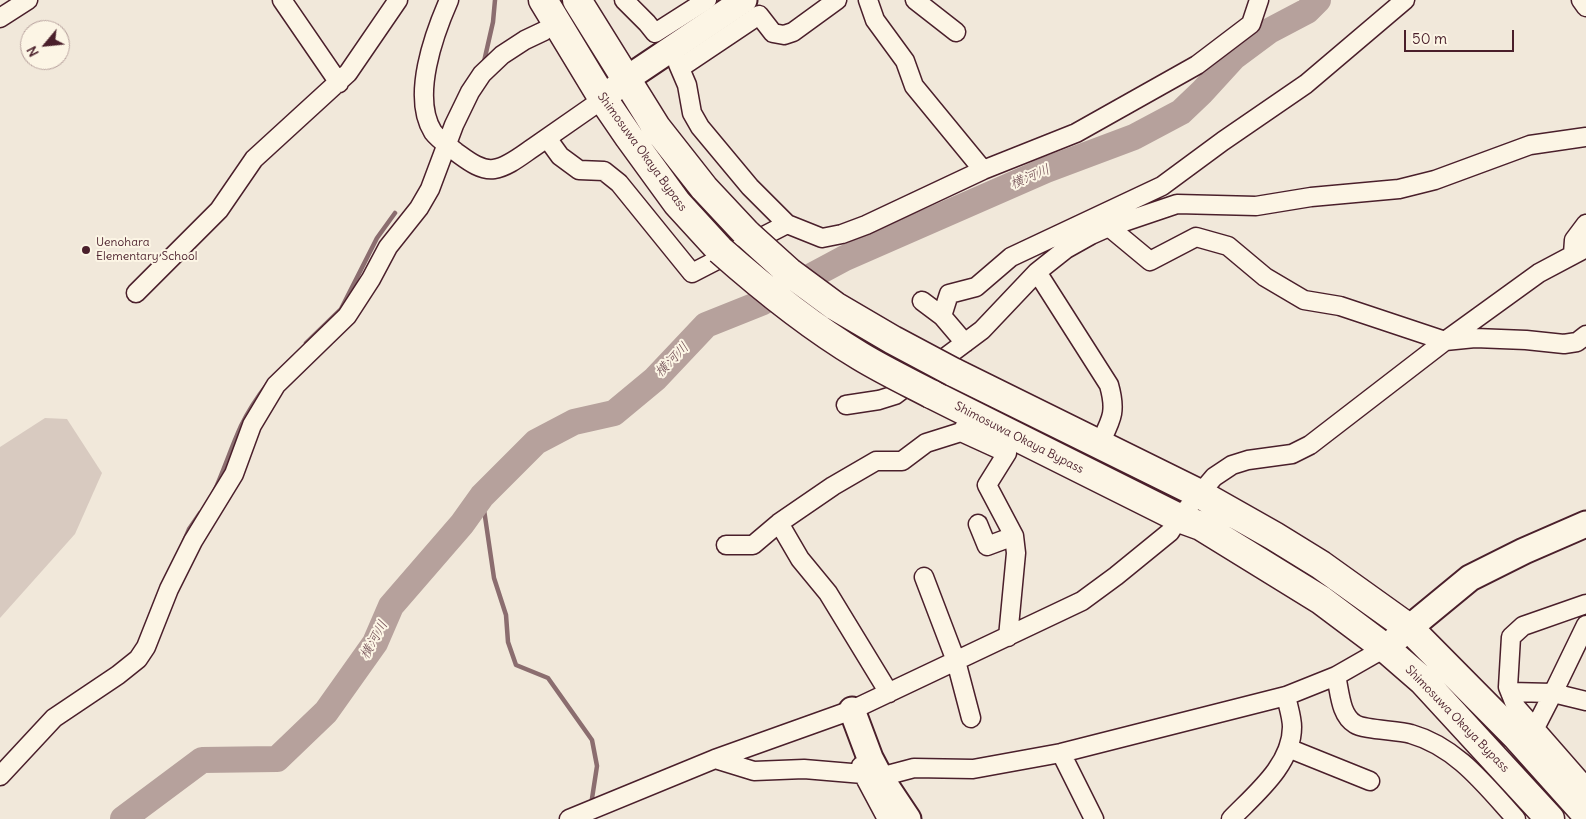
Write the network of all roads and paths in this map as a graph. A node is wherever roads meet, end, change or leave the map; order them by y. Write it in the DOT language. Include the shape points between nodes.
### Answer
graph roads {
  1 [pos="28,0"];
  2 [pos="282,0"];
  3 [pos="398,0"];
  4 [pos="449,0"];
  5 [pos="543,0"];
  6 [pos="624,0"];
  7 [pos="707,0"];
  8 [pos="744,0"];
  9 [pos="837,0"];
  10 [pos="868,0"];
  11 [pos="915,0"];
  12 [pos="1259,0"];
  13 [pos="1405,0"];
  14 [pos="1581,0"];
  15 [pos="589,1"];
  16 [pos="1586,7"];
  17 [pos="0,18"];
  18 [pos="544,32"];
  19 [pos="956,32"];
  20 [pos="626,80"];
  21 [pos="339,82"];
  22 [pos="602,99"];
  23 [pos="1586,137"];
  24 [pos="546,138"];
  25 [pos="447,145"];
  26 [pos="983,170"];
  27 [pos="787,224"];
  28 [pos="1586,224"];
  29 [pos="1109,227"];
  30 [pos="1580,251"];
  31 [pos="1037,272"];
  32 [pos="136,293"];
  33 [pos="922,301"];
  34 [pos="942,316"];
  35 [pos="1586,335"];
  36 [pos="1445,340"];
  37 [pos="965,343"];
  38 [pos="846,405"];
  39 [pos="967,424"];
  40 [pos="1099,445"];
  41 [pos="1198,493"];
  42 [pos="1179,518"];
  43 [pos="779,523"];
  44 [pos="978,524"];
  45 [pos="1586,524"];
  46 [pos="1014,536"];
  47 [pos="726,545"];
  48 [pos="924,577"];
  49 [pos="1586,604"];
  50 [pos="1586,626"];
  51 [pos="1409,628"];
  52 [pos="1008,637"];
  53 [pos="1385,648"];
  54 [pos="956,661"];
  55 [pos="1336,676"];
  56 [pos="1510,692"];
  57 [pos="889,693"];
  58 [pos="1552,693"];
  59 [pos="1286,696"];
  60 [pos="1586,701"];
  61 [pos="849,710"];
  62 [pos="971,718"];
  63 [pos="1534,730"];
  64 [pos="1288,748"];
  65 [pos="1060,753"];
  66 [pos="715,759"];
  67 [pos="871,775"];
  68 [pos="0,776"];
  69 [pos="1370,781"];
  70 [pos="1586,788"];
  71 [pos="606,811"];
  72 [pos="1586,814"];
  73 [pos="1088,817"];
  74 [pos="569,819"];
  75 [pos="887,819"];
  76 [pos="908,819"];
  77 [pos="1231,819"];
  78 [pos="1516,819"];
  79 [pos="1550,819"];
  1 -- 17 [label="street"];
  2 -- 21 [label="street"];
  3 -- 21 [label="street"];
  4 -- 25 [label="street" via="436,31 424,102 434,133"];
  5 -- 22 [label="highway, Shimosuwa Okaya Bypass"];
  6 -- 7 [label="street" via="657,36"];
  8 -- 20 [label="street"];
  9 -- 27 [label="street" via="784,35 773,33 759,15 679,66 687,85 692,113 700,127 750,187"];
  10 -- 26 [label="street" via="875,20 905,60 914,86"];
  11 -- 19 [label="street"];
  12 -- 26 [label="street" via="1250,24 1197,65 1076,133"];
  13 -- 34 [label="street" via="1306,84 1162,186 1012,257 976,287 949,294"];
  14 -- 16 [label="street"];
  15 -- 20 [label="highway, Shimosuwa Okaya Bypass"];
  18 -- 25 [label="street" via="525,40 482,74 466,100"];
  20 -- 22 [label="street"];
  20 -- 40 [label="highway, Shimosuwa Okaya Bypass, bridge" via="662,135 704,188 748,235 790,272 835,306 893,340"];
  21 -- 32 [label="street" via="254,158 219,210"];
  22 -- 24 [label="street"];
  22 -- 39 [label="highway, Shimosuwa Okaya Bypass, bridge" via="678,203 720,250 818,329 861,357 931,394"];
  23 -- 29 [label="street" via="1530,145 1435,180 1399,189 1256,206 1177,204"];
  24 -- 25 [label="street" via="514,160 493,169 473,164"];
  24 -- 27 [label="street" via="560,156 579,170 604,171 619,183 692,273"];
  25 -- 68 [label="street" via="419,208 388,246 347,316 271,393 252,425 234,474 169,588 146,647 138,659 54,718"];
  26 -- 27 [label="street" via="842,234 822,238"];
  28 -- 30 [label="street" via="1574,240"];
  29 -- 31 [label="street" via="1066,249"];
  29 -- 36 [label="street" via="1150,261 1196,237 1228,246 1265,277 1304,300 1340,306"];
  30 -- 36 [label="street" via="1539,273"];
  31 -- 37 [label="street" via="982,330"];
  31 -- 40 [label="street" via="1109,385 1113,415"];
  33 -- 34 [label="street"];
  34 -- 37 [label="street"];
  35 -- 36 [label="street" via="1577,342 1564,344 1475,338"];
  36 -- 41 [label="street" via="1310,445 1292,454 1232,465"];
  37 -- 38 [label="street" via="895,395"];
  39 -- 42 [label="highway, Shimosuwa Okaya Bypass"];
  39 -- 43 [label="street" via="926,443 902,461 876,461"];
  39 -- 46 [label="street" via="1007,453 987,485"];
  40 -- 41 [label="highway, Shimosuwa Okaya Bypass"];
  41 -- 42 [label="street"];
  41 -- 51 [label="highway, Shimosuwa Okaya Bypass" via="1321,565"];
  42 -- 52 [label="street" via="1170,532 1082,601"];
  42 -- 53 [label="highway, Shimosuwa Okaya Bypass" via="1201,526 1322,600"];
  43 -- 47 [label="street" via="753,545"];
  43 -- 57 [label="street" via="800,559 828,593"];
  44 -- 46 [label="street" via="987,546"];
  45 -- 51 [label="street" via="1470,578"];
  46 -- 52 [label="street" via="1016,554"];
  48 -- 54 [label="street"];
  49 -- 56 [label="street" via="1523,626 1511,637"];
  50 -- 58 [label="street"];
  51 -- 53 [label="street"];
  51 -- 72 [label="highway, Shimosuwa Okaya Bypass" via="1516,736"];
  52 -- 54 [label="street"];
  53 -- 55 [label="street"];
  53 -- 79 [label="highway, Shimosuwa Okaya Bypass" via="1423,681"];
  54 -- 57 [label="street"];
  54 -- 62 [label="street"];
  55 -- 59 [label="street"];
  55 -- 78 [label="street" via="1347,717 1356,725 1411,734 1456,756 1489,796"];
  56 -- 58 [label="street"];
  56 -- 63 [label="street" via="1516,707"];
  57 -- 61 [label="street"];
  58 -- 60 [label="street"];
  58 -- 63 [label="street"];
  59 -- 64 [label="street" via="1292,727"];
  59 -- 65 [label="street"];
  61 -- 66 [label="street"];
  61 -- 67 [label="street" via="870,758"];
  63 -- 70 [label="street"];
  64 -- 69 [label="street"];
  64 -- 77 [label="street" via="1273,773"];
  65 -- 67 [label="street" via="973,769 914,768"];
  65 -- 73 [label="street"];
  66 -- 67 [label="street" via="754,771 804,769"];
  66 -- 71 [label="street"];
  67 -- 75 [label="street"];
  67 -- 76 [label="street"];
  71 -- 74 [label="street"];
}
